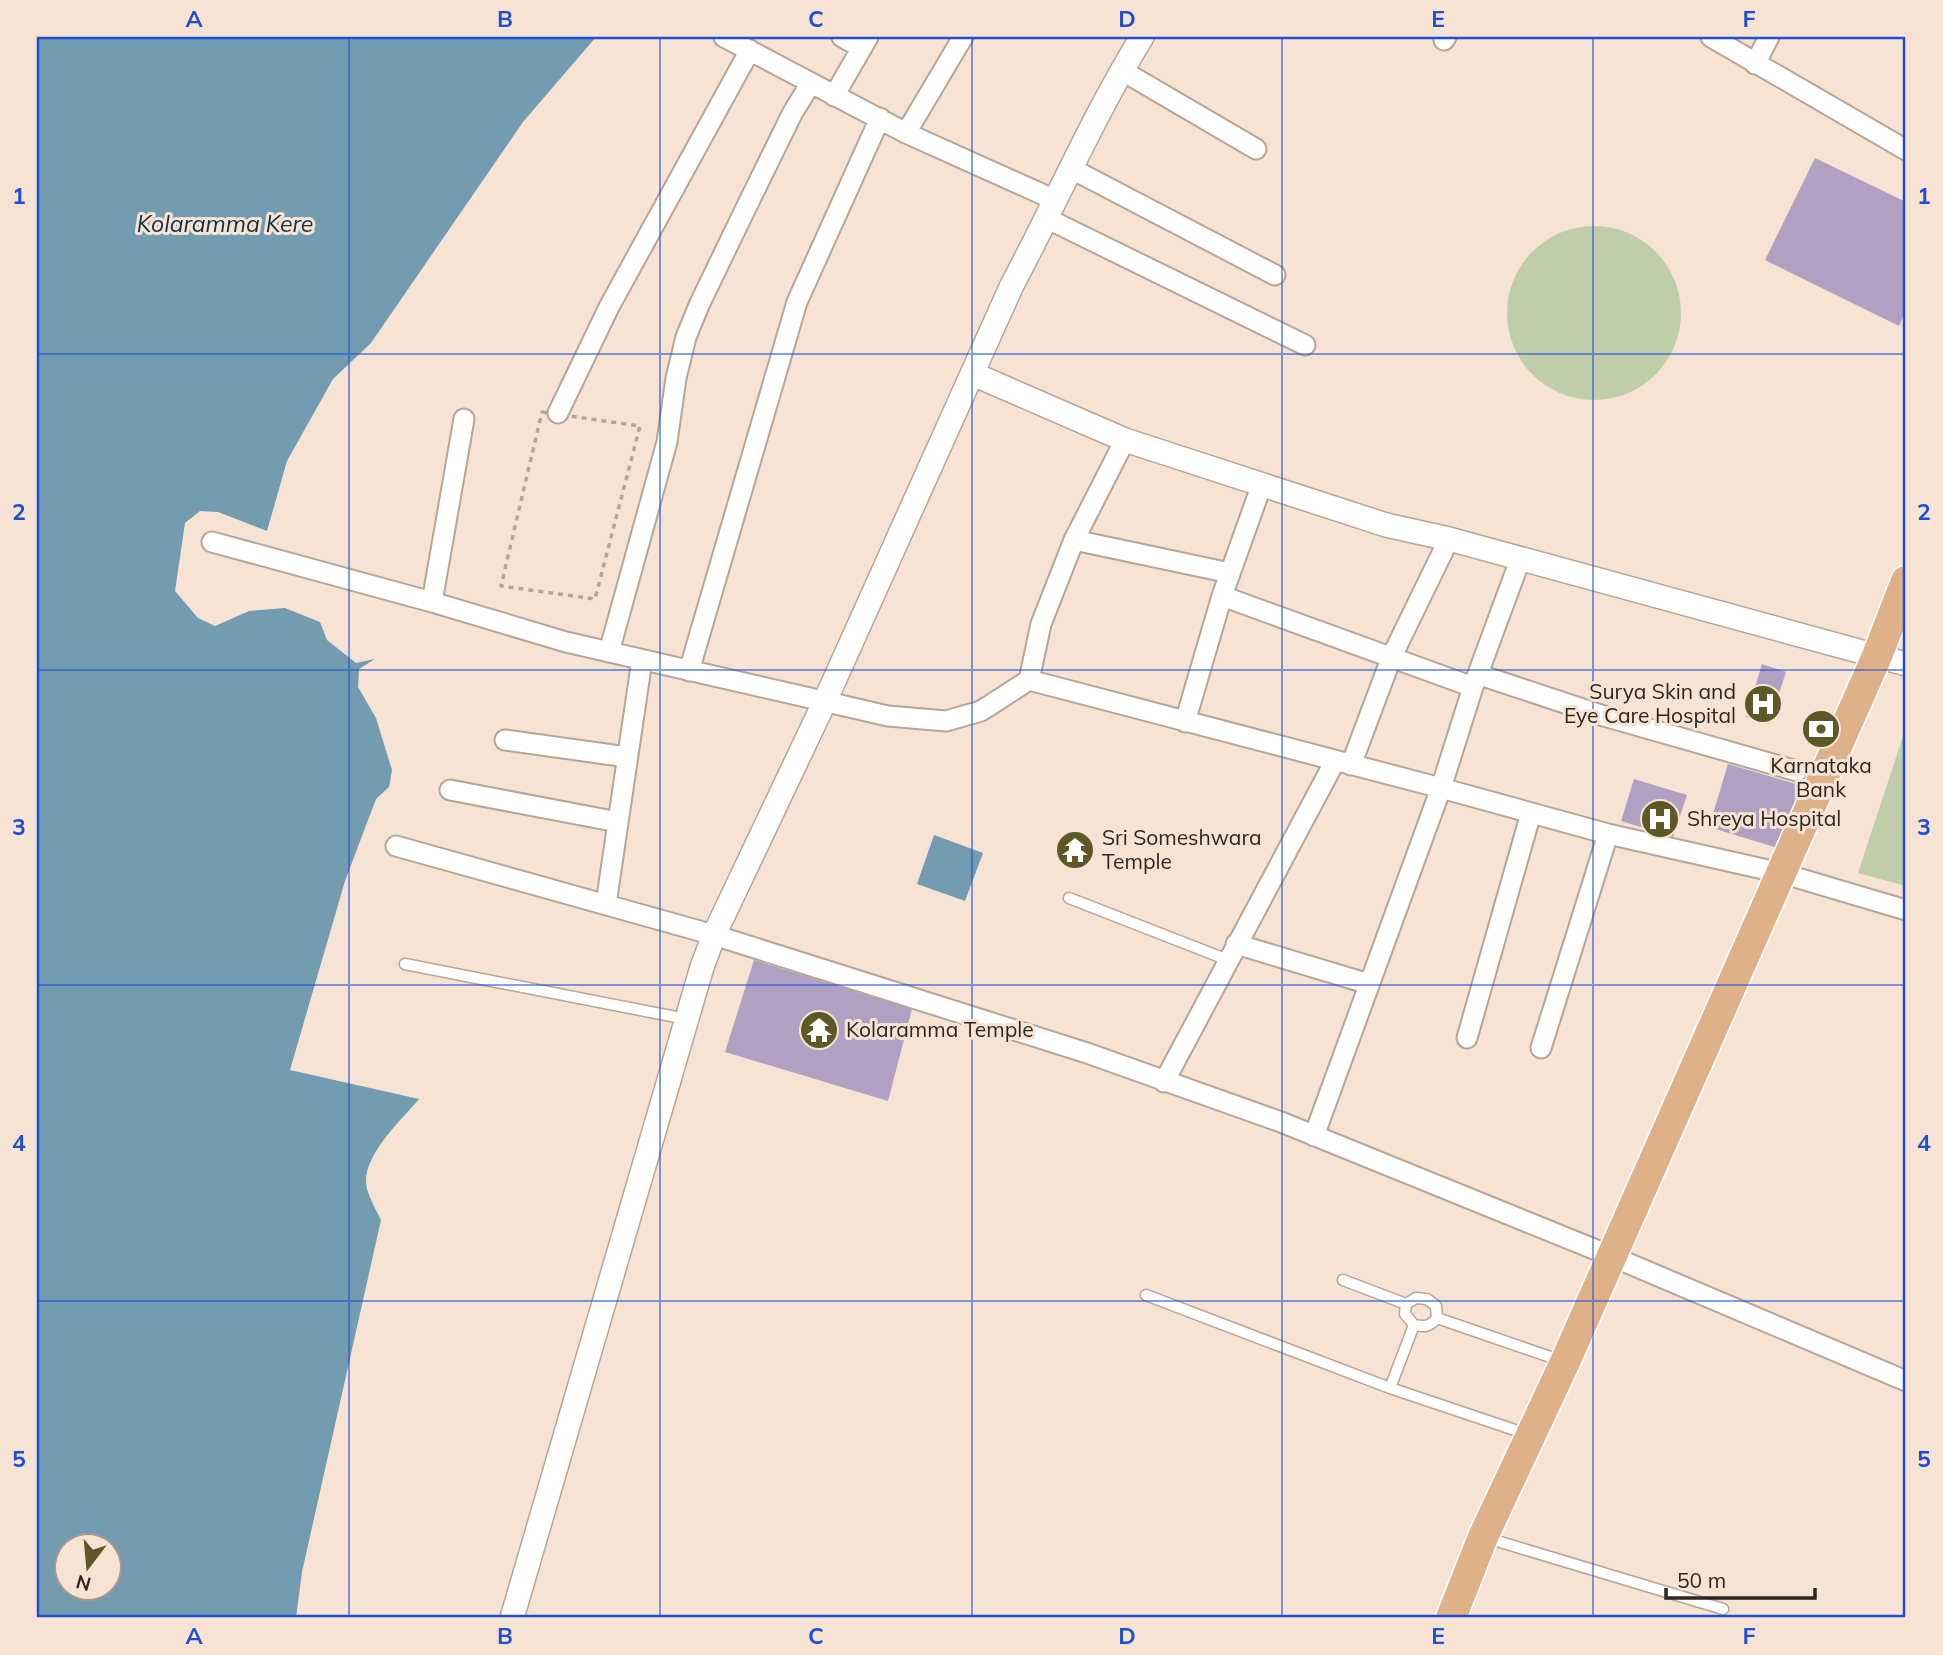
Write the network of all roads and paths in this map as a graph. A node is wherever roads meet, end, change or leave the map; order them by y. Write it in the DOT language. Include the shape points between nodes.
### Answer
graph roads {
  1 [pos="724,37"];
  2 [pos="842,37"];
  3 [pos="962,37"];
  4 [pos="1142,37"];
  5 [pos="1711,37"];
  6 [pos="1769,37"];
  7 [pos="865,42"];
  8 [pos="750,50"];
  9 [pos="1755,64"];
  10 [pos="1121,70"];
  11 [pos="811,83"];
  12 [pos="834,96"];
  13 [pos="880,118"];
  14 [pos="906,133"];
  15 [pos="1256,149"];
  16 [pos="1906,149"];
  17 [pos="1072,169"];
  18 [pos="1051,210"];
  19 [pos="1275,275"];
  20 [pos="1305,345"];
  21 [pos="973,374"];
  22 [pos="558,413"];
  23 [pos="464,419"];
  24 [pos="1125,440"];
  25 [pos="1262,484"];
  26 [pos="1449,539"];
  27 [pos="1074,540"];
  28 [pos="212,542"];
  29 [pos="1520,560"];
  30 [pos="1230,573"];
  31 [pos="1906,582"];
  32 [pos="1222,596"];
  33 [pos="432,602"];
  34 [pos="609,652"];
  35 [pos="1392,656"];
  36 [pos="1877,656"];
  37 [pos="642,660"];
  38 [pos="1906,664"];
  39 [pos="689,671"];
  40 [pos="1030,680"];
  41 [pos="1477,681"];
  42 [pos="825,701"];
  43 [pos="1185,722"];
  44 [pos="505,740"];
  45 [pos="627,757"];
  46 [pos="1343,763"];
  47 [pos="1797,771"];
  48 [pos="1441,788"];
  49 [pos="450,790"];
  50 [pos="1531,813"];
  51 [pos="618,822"];
  52 [pos="1608,834"];
  53 [pos="396,846"];
  54 [pos="1781,873"];
  55 [pos="1069,898"];
  56 [pos="606,904"];
  57 [pos="1906,910"];
  58 [pos="714,935"];
  59 [pos="1232,952"];
  60 [pos="405,964"];
  61 [pos="1369,984"];
  62 [pos="687,1019"];
  63 [pos="1467,1038"];
  64 [pos="1541,1048"];
  65 [pos="1164,1082"];
  66 [pos="1314,1136"];
  67 [pos="1611,1256"];
  68 [pos="1343,1280"];
  69 [pos="1146,1295"];
  70 [pos="1406,1304"];
  71 [pos="1437,1318"];
  72 [pos="1414,1325"];
  73 [pos="1565,1362"];
  74 [pos="1906,1381"];
  75 [pos="1390,1388"];
  76 [pos="1531,1435"];
  77 [pos="1483,1537"];
  78 [pos="1723,1609"];
  79 [pos="512,1618"];
  80 [pos="1451,1618"];
  1 -- 8 [label="street"];
  2 -- 7 [label="street"];
  3 -- 14 [label="street"];
  4 -- 10 [label="street"];
  5 -- 9 [label="street"];
  6 -- 9 [label="street"];
  7 -- 12 [label="street"];
  8 -- 11 [label="street"];
  8 -- 22 [label="street" via="609,307"];
  9 -- 16 [label="street"];
  10 -- 15 [label="street"];
  10 -- 17 [label="street"];
  11 -- 12 [label="street"];
  11 -- 34 [label="street" via="686,337 667,442"];
  12 -- 13 [label="street"];
  13 -- 14 [label="street"];
  13 -- 39 [label="street" via="797,302"];
  14 -- 18 [label="street"];
  17 -- 18 [label="street"];
  17 -- 19 [label="street"];
  18 -- 20 [label="street"];
  18 -- 21 [label="street"];
  21 -- 24 [label="street"];
  21 -- 42 [label="street"];
  22 -- 22 [label="path" via="640,426 594,599 501,586 542,412"];
  23 -- 33 [label="street"];
  24 -- 25 [label="street"];
  24 -- 27 [label="street"];
  25 -- 26 [label="street" via="1386,525"];
  25 -- 30 [label="street"];
  26 -- 29 [label="street"];
  26 -- 35 [label="street"];
  27 -- 30 [label="street"];
  27 -- 40 [label="street" via="1041,624"];
  28 -- 33 [label="street"];
  29 -- 36 [label="street"];
  29 -- 41 [label="street"];
  30 -- 32 [label="street"];
  31 -- 36 [label="main road"];
  32 -- 35 [label="street"];
  32 -- 43 [label="street"];
  33 -- 34 [label="street"];
  34 -- 37 [label="street"];
  35 -- 41 [label="street"];
  35 -- 46 [label="street"];
  36 -- 38 [label="street"];
  36 -- 54 [label="main road"];
  37 -- 39 [label="street"];
  37 -- 45 [label="street"];
  39 -- 42 [label="street"];
  40 -- 42 [label="street" via="981,711 946,721 888,716"];
  40 -- 43 [label="street"];
  41 -- 47 [label="street"];
  41 -- 48 [label="street"];
  42 -- 58 [label="street"];
  43 -- 46 [label="street"];
  44 -- 45 [label="street"];
  45 -- 51 [label="street"];
  46 -- 48 [label="street"];
  46 -- 59 [label="street"];
  48 -- 50 [label="street"];
  48 -- 61 [label="street"];
  49 -- 51 [label="street"];
  50 -- 52 [label="street"];
  50 -- 63 [label="street"];
  51 -- 56 [label="street"];
  52 -- 54 [label="street"];
  52 -- 64 [label="street"];
  53 -- 56 [label="street"];
  54 -- 57 [label="street"];
  54 -- 67 [label="main road"];
  55 -- 59 [label="lane"];
  56 -- 58 [label="street"];
  58 -- 62 [label="street"];
  58 -- 65 [label="street" via="1087,1053"];
  59 -- 61 [label="street"];
  59 -- 65 [label="street"];
  60 -- 62 [label="lane"];
  61 -- 66 [label="street"];
  62 -- 79 [label="street"];
  65 -- 66 [label="street"];
  66 -- 67 [label="street"];
  67 -- 73 [label="main road"];
  67 -- 74 [label="street"];
  68 -- 70 [label="lane"];
  69 -- 75 [label="lane"];
  70 -- 71 [label="lane" via="1416,1298 1427,1299 1436,1306"];
  70 -- 72 [label="lane" via="1405,1314"];
  71 -- 72 [label="lane" via="1425,1327"];
  71 -- 73 [label="lane"];
  72 -- 75 [label="lane"];
  73 -- 76 [label="main road"];
  75 -- 76 [label="lane"];
  76 -- 77 [label="main road"];
  77 -- 78 [label="lane"];
  77 -- 80 [label="main road"];
}
